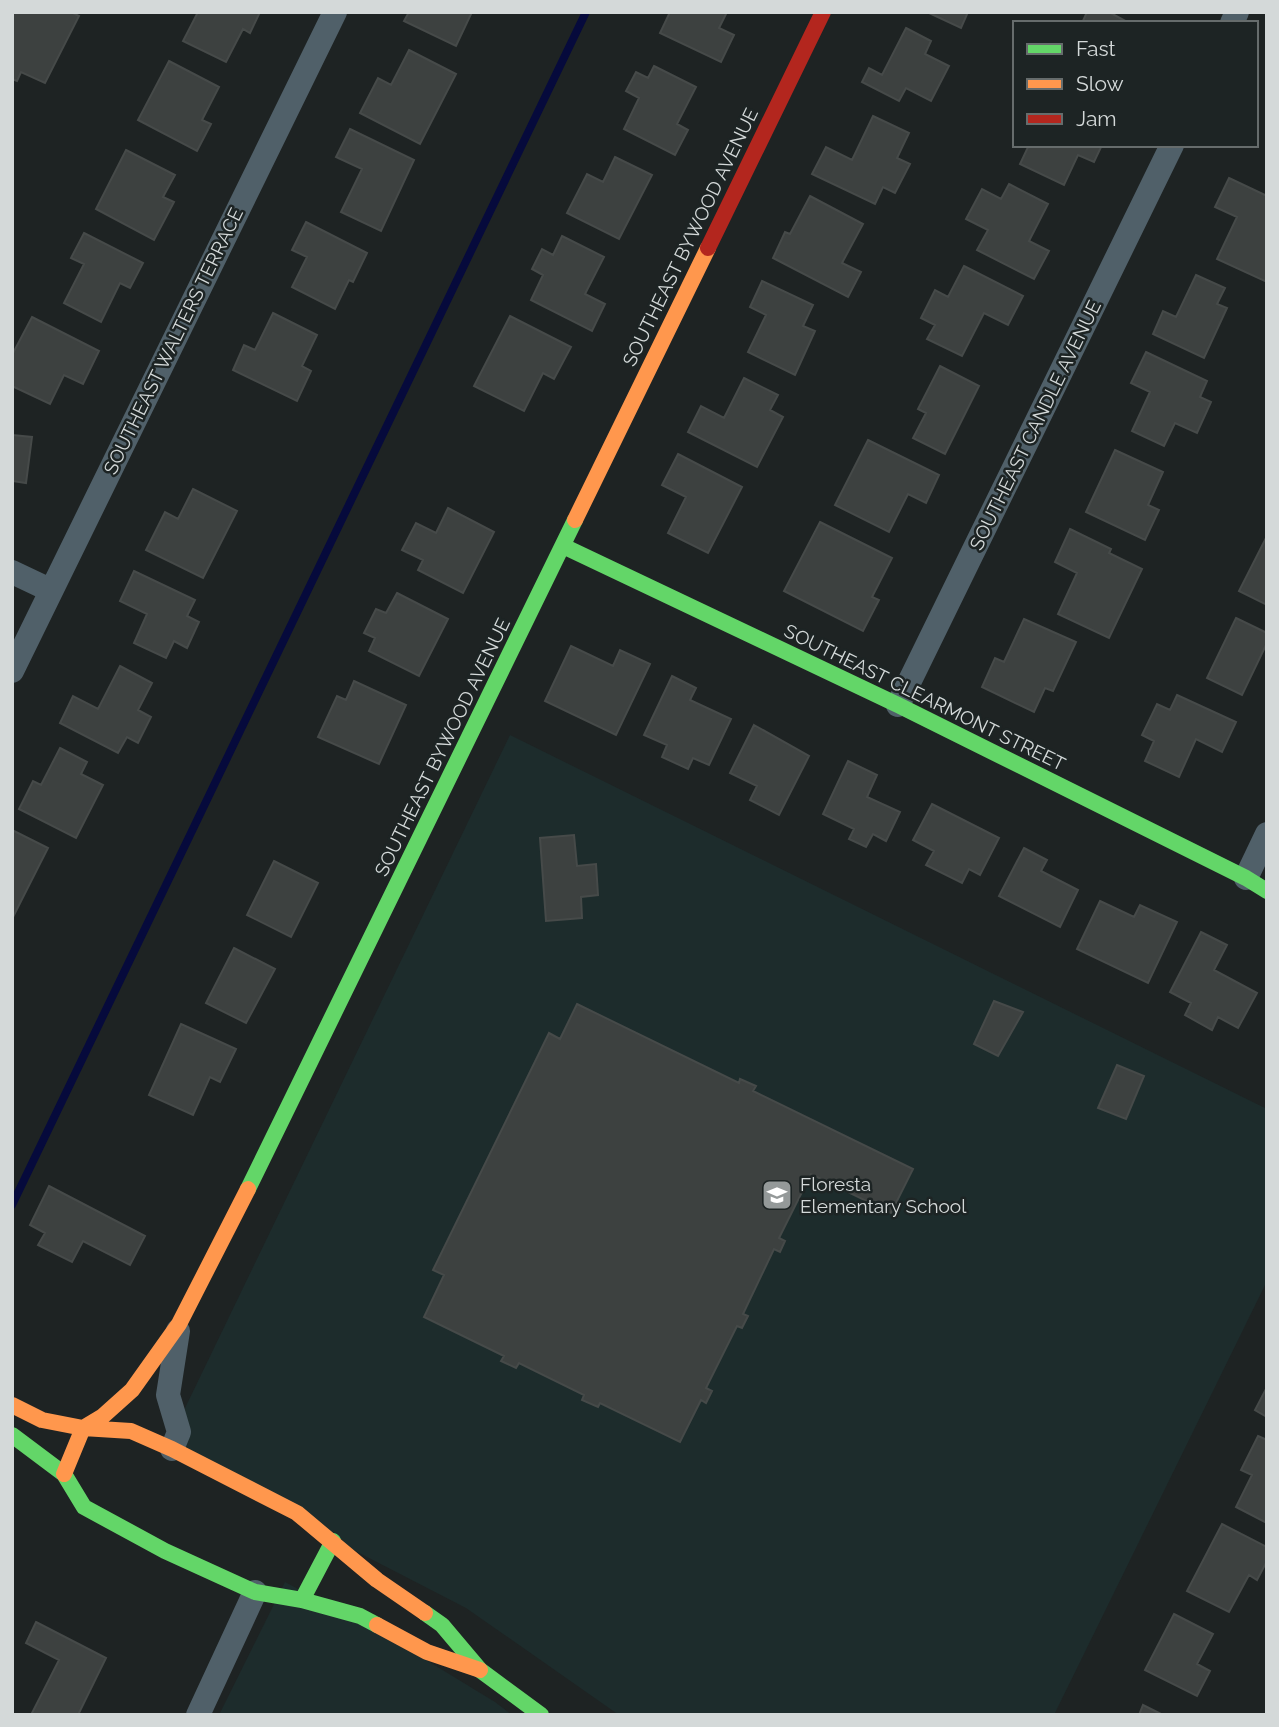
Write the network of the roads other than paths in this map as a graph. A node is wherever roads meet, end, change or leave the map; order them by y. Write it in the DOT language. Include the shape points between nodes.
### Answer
graph roads {
  1 [pos="335,12"];
  2 [pos="823,12"];
  3 [pos="1171,147"];
  4 [pos="563,546"];
  5 [pos="12,572"];
  6 [pos="50,590"];
  7 [pos="12,671"];
  8 [pos="898,705"];
  9 [pos="1267,834"];
  10 [pos="1256,885"];
  11 [pos="178,1324"];
  12 [pos="12,1405"];
  13 [pos="83,1428"];
  14 [pos="12,1435"];
  15 [pos="172,1450"];
  16 [pos="64,1474"];
  17 [pos="333,1541"];
  18 [pos="255,1592"];
  19 [pos="302,1600"];
  20 [pos="480,1670"];
  21 [pos="198,1715"];
  22 [pos="541,1715"];
  1 -- 6 [label="street, SOUTHEAST WALTERS TERRACE"];
  2 -- 4 [label="street, SOUTHEAST BYWOOD AVENUE"];
  3 -- 8 [label="street, SOUTHEAST CANDLE AVENUE"];
  4 -- 8 [label="street, SOUTHEAST CLEARMONT STREET"];
  4 -- 11 [label="street, SOUTHEAST BYWOOD AVENUE"];
  5 -- 6 [label="street"];
  6 -- 7 [label="street, SOUTHEAST WALTERS TERRACE"];
  8 -- 10 [label="street, SOUTHEAST CLEARMONT STREET"];
  9 -- 10 [label="street"];
  11 -- 13 [label="street, SOUTHEAST BYWOOD AVENUE" via="131,1390"];
  11 -- 15 [label="street" via="168,1395 179,1432"];
  12 -- 13 [label="street" via="42,1420"];
  13 -- 15 [label="street" via="131,1432"];
  13 -- 16 [label="street"];
  14 -- 16 [label="street"];
  15 -- 17 [label="street" via="297,1513"];
  16 -- 18 [label="street" via="84,1507"];
  17 -- 19 [label="street"];
  17 -- 20 [label="street" via="377,1580 442,1625"];
  18 -- 19 [label="street"];
  18 -- 21 [label="street"];
  19 -- 20 [label="street" via="360,1616 427,1653"];
  20 -- 22 [label="street"];
}
